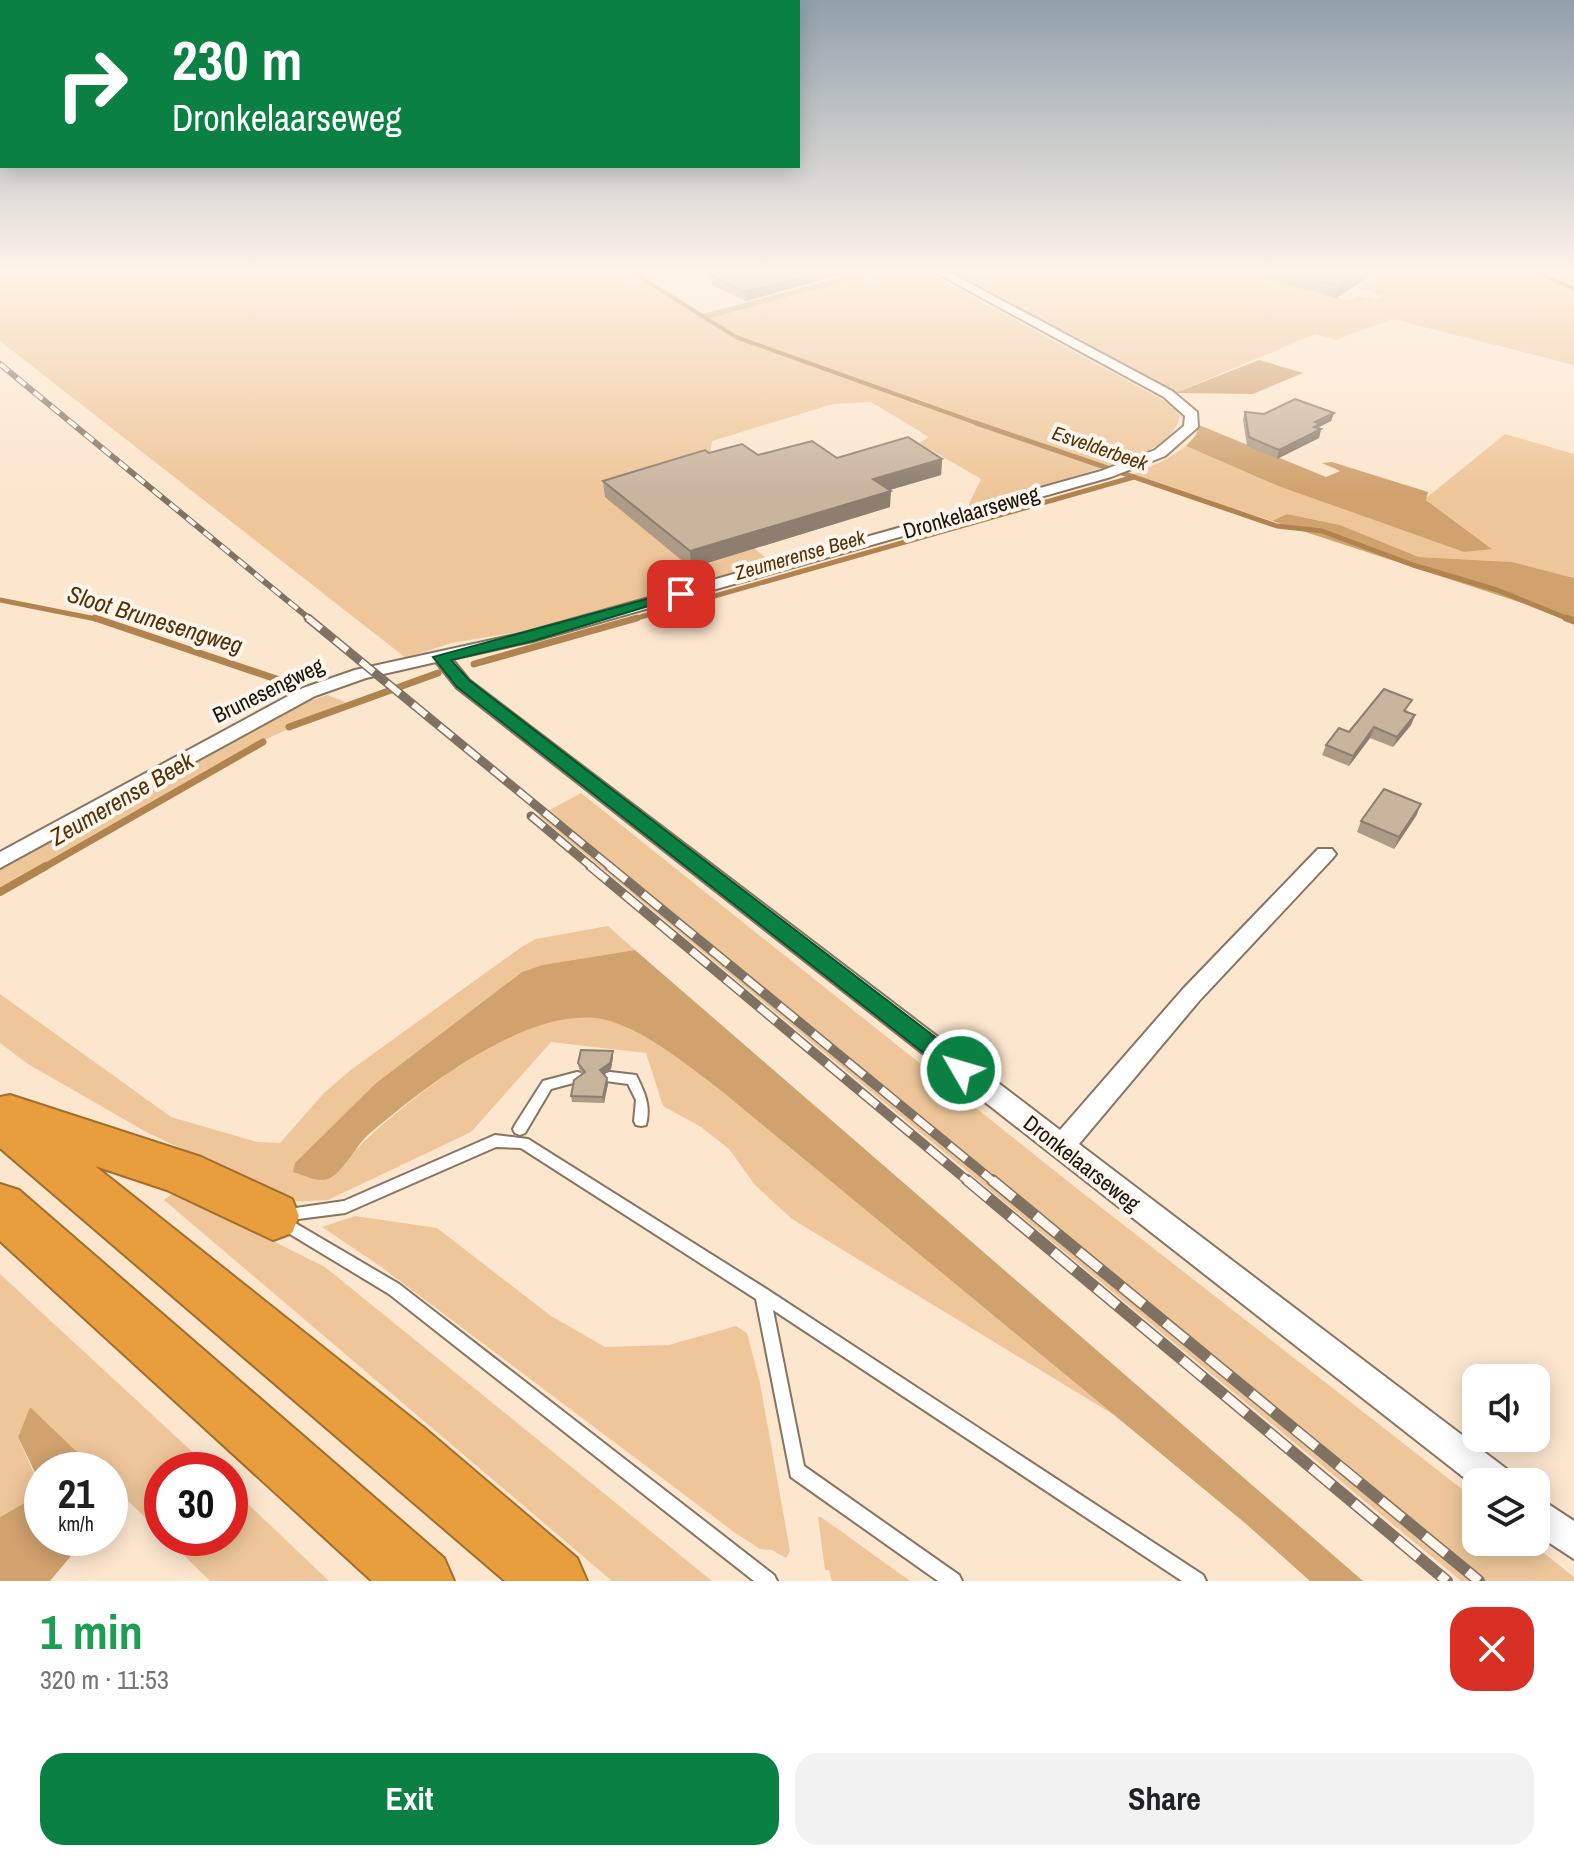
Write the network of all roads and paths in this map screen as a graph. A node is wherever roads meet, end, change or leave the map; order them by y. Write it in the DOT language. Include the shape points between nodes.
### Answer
graph roads {
  1 [pos="1072,344"];
  2 [pos="441,657"];
  3 [pos="1325,854"];
  4 [pos="0,861"];
  5 [pos="577,1077"];
  6 [pos="610,1077"];
  7 [pos="0,1115"];
  8 [pos="641,1121"];
  9 [pos="520,1129"];
  10 [pos="1061,1147"];
  11 [pos="0,1207"];
  12 [pos="273,1216"];
  13 [pos="763,1295"];
  14 [pos="1478,1468"];
  15 [pos="1550,1524"];
  16 [pos="1574,1542"];
  17 [pos="421,1581"];
  18 [pos="554,1581"];
  19 [pos="768,1581"];
  20 [pos="953,1581"];
  21 [pos="1197,1581"];
  1 -- 2 [label="street, Dronkelaarseweg" via="1184,405 1192,415 1191,427 1160,453 1129,467"];
  2 -- 4 [label="street, Brunesengweg" via="361,674 309,692"];
  2 -- 10 [label="street, Dronkelaarseweg" via="463,684"];
  3 -- 10 [label="street" via="1191,995"];
  5 -- 9 [label="lane" via="547,1085"];
  6 -- 8 [label="lane" via="632,1079 642,1100"];
  7 -- 12 [label="highway" via="183,1173"];
  7 -- 18 [label="highway"];
  10 -- 14 [label="street, Dronkelaarseweg"];
  11 -- 17 [label="highway"];
  12 -- 13 [label="lane" via="345,1207 495,1141 523,1143"];
  12 -- 19 [label="lane" via="394,1289"];
  13 -- 20 [label="lane" via="797,1471"];
  13 -- 21 [label="lane"];
  15 -- 16 [label="street"];
}
